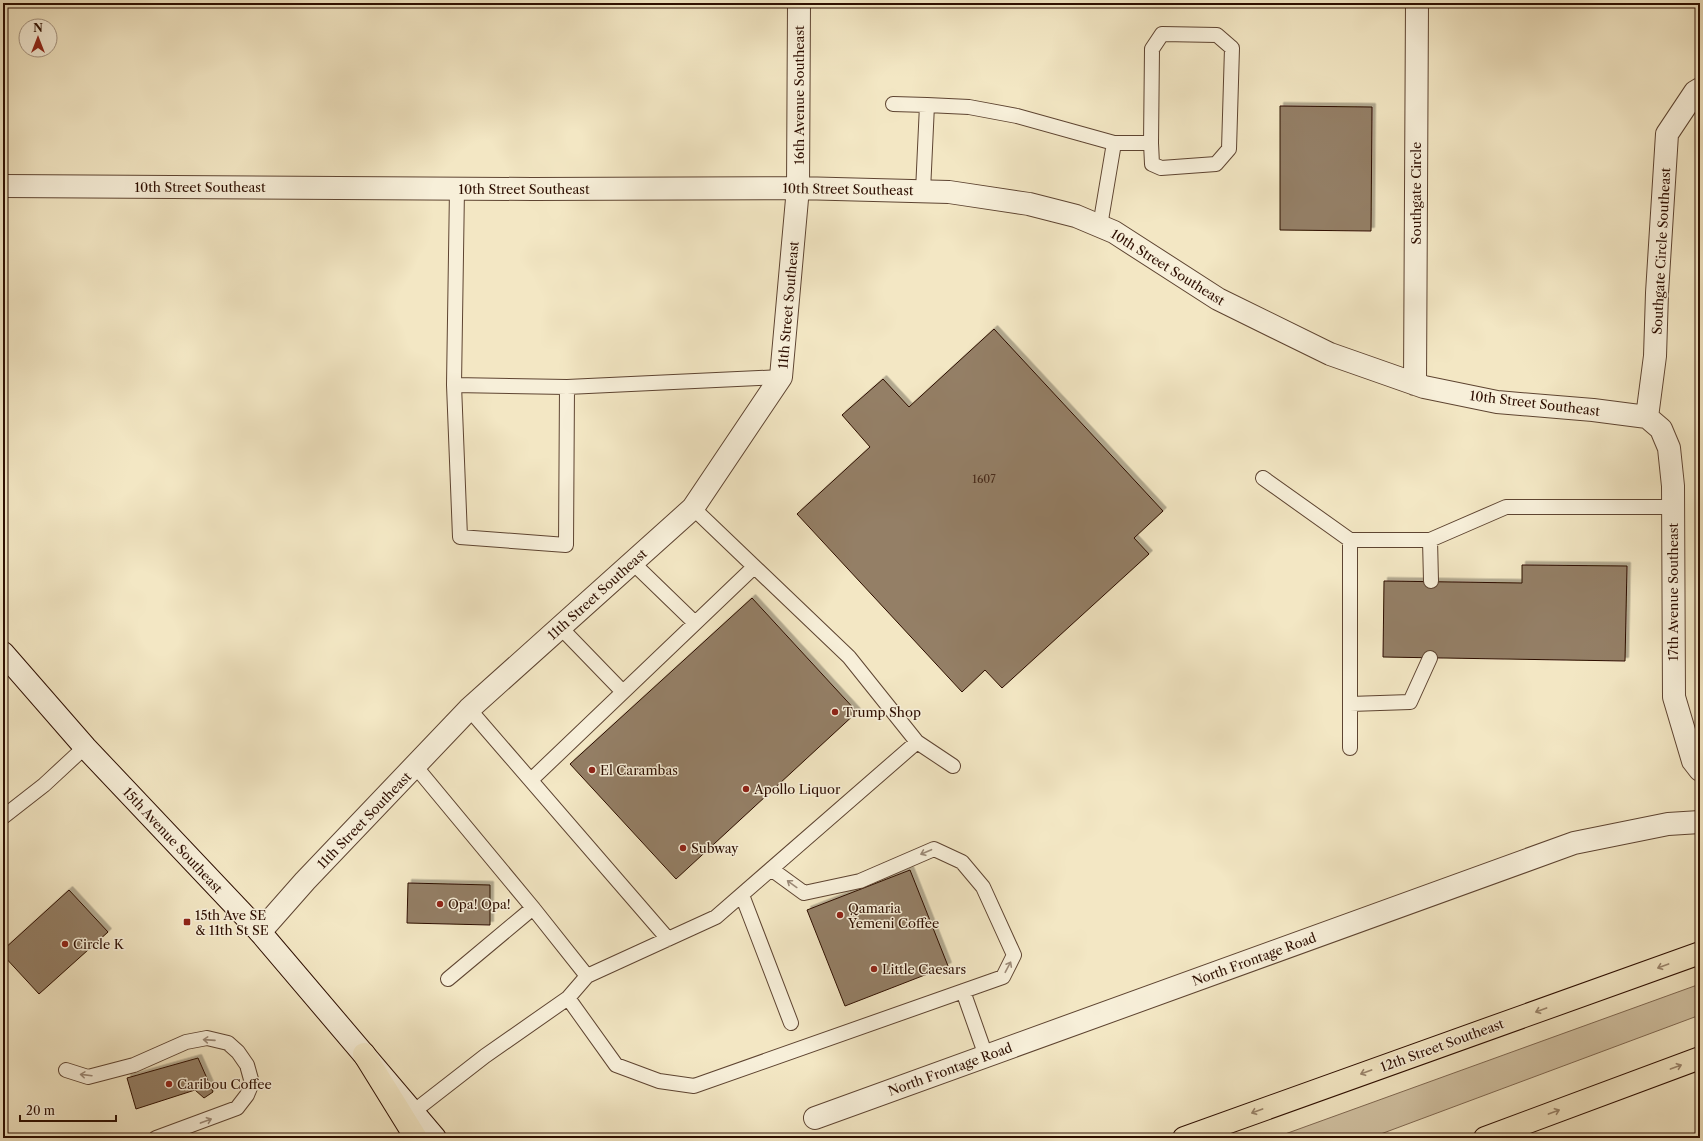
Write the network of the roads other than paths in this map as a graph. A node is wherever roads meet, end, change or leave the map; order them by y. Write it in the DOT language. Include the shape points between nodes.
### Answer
graph roads {
  1 [pos="799,3"];
  2 [pos="1417,3"];
  3 [pos="1698,93"];
  4 [pos="893,104"];
  5 [pos="927,105"];
  6 [pos="1114,143"];
  7 [pos="1151,143"];
  8 [pos="3,186"];
  9 [pos="798,188"];
  10 [pos="457,189"];
  11 [pos="923,191"];
  12 [pos="1100,226"];
  13 [pos="781,377"];
  14 [pos="1415,384"];
  15 [pos="454,386"];
  16 [pos="567,387"];
  17 [pos="1647,417"];
  18 [pos="1263,478"];
  19 [pos="1673,507"];
  20 [pos="693,508"];
  21 [pos="1350,540"];
  22 [pos="1430,540"];
  23 [pos="632,562"];
  24 [pos="754,567"];
  25 [pos="1431,581"];
  26 [pos="695,623"];
  27 [pos="560,627"];
  28 [pos="3,653"];
  29 [pos="1430,658"];
  30 [pos="623,692"];
  31 [pos="1350,704"];
  32 [pos="469,709"];
  33 [pos="917,742"];
  34 [pos="85,747"];
  35 [pos="1350,748"];
  36 [pos="953,766"];
  37 [pos="416,767"];
  38 [pos="1700,770"];
  39 [pos="531,780"];
  40 [pos="3,817"];
  41 [pos="1700,822"];
  42 [pos="771,869"];
  43 [pos="742,895"];
  44 [pos="533,908"];
  45 [pos="260,932"];
  46 [pos="668,939"];
  47 [pos="1700,953"];
  48 [pos="587,976"];
  49 [pos="448,979"];
  50 [pos="963,991"];
  51 [pos="568,998"];
  52 [pos="791,1023"];
  53 [pos="364,1054"];
  54 [pos="986,1056"];
  55 [pos="1700,1058"];
  56 [pos="66,1070"];
  57 [pos="413,1112"];
  58 [pos="814,1118"];
  59 [pos="156,1138"];
  60 [pos="416,1138"];
  61 [pos="436,1138"];
  62 [pos="1184,1138"];
  63 [pos="1485,1138"];
  1 -- 9 [label="street, 16th Avenue Southeast"];
  2 -- 14 [label="street, Southgate Circle"];
  3 -- 17 [label="street, Southgate Circle Southeast" via="1667,134 1655,356"];
  4 -- 5 [label="lane"];
  5 -- 6 [label="lane" via="969,107 1017,116"];
  5 -- 11 [label="lane"];
  6 -- 7 [label="lane"];
  6 -- 12 [label="lane"];
  7 -- 7 [label="lane" via="1152,49 1162,34 1217,35 1232,48 1229,149 1216,164 1161,168 1152,164"];
  8 -- 10 [label="street, 10th Street Southeast"];
  9 -- 10 [label="street, 10th Street Southeast"];
  9 -- 11 [label="street, 10th Street Southeast"];
  9 -- 13 [label="street, 11th Street Southeast"];
  10 -- 15 [label="lane"];
  11 -- 12 [label="street, 10th Street Southeast" via="949,192 1029,204 1076,216"];
  12 -- 14 [label="street, 10th Street Southeast" via="1114,232 1218,299 1330,354"];
  13 -- 16 [label="lane"];
  13 -- 20 [label="street, 11th Street Southeast"];
  14 -- 17 [label="street, 10th Street Southeast" via="1497,402"];
  15 -- 16 [label="lane"];
  15 -- 16 [label="lane" via="460,537 566,545"];
  17 -- 19 [label="street, 17th Avenue Southeast" via="1661,429 1669,448"];
  18 -- 21 [label="lane"];
  19 -- 22 [label="lane" via="1506,507"];
  19 -- 38 [label="street, 17th Avenue Southeast" via="1674,697 1693,761"];
  20 -- 23 [label="street, 11th Street Southeast"];
  20 -- 24 [label="lane"];
  21 -- 22 [label="lane"];
  21 -- 31 [label="lane"];
  22 -- 25 [label="lane"];
  23 -- 26 [label="lane"];
  23 -- 27 [label="street, 11th Street Southeast"];
  24 -- 26 [label="lane"];
  24 -- 33 [label="lane" via="849,657"];
  26 -- 30 [label="lane"];
  27 -- 30 [label="lane"];
  27 -- 32 [label="street, 11th Street Southeast"];
  28 -- 34 [label="street, 15th Avenue Southeast"];
  29 -- 31 [label="lane" via="1410,702"];
  30 -- 39 [label="lane"];
  31 -- 35 [label="lane"];
  32 -- 37 [label="street, 11th Street Southeast"];
  32 -- 39 [label="lane"];
  33 -- 36 [label="lane"];
  33 -- 42 [label="lane"];
  34 -- 40 [label="lane" via="44,785"];
  34 -- 45 [label="street, 15th Avenue Southeast"];
  37 -- 44 [label="lane"];
  37 -- 45 [label="street, 11th Street Southeast" via="305,881"];
  39 -- 46 [label="lane"];
  41 -- 54 [label="street, North Frontage Road" via="1668,824 1574,843"];
  42 -- 43 [label="lane"];
  50 -- 42 [label="lane, one-way" via="1003,977 1014,955 983,887 962,862 934,849 860,881 804,893"];
  43 -- 46 [label="lane" via="716,917"];
  43 -- 52 [label="lane"];
  44 -- 48 [label="lane"];
  44 -- 49 [label="lane"];
  45 -- 53 [label="street, 15th Avenue Southeast"];
  46 -- 48 [label="lane"];
  47 -- 62 [label="main road, 12th Street Southeast, one-way"];
  48 -- 51 [label="lane"];
  50 -- 51 [label="lane" via="694,1086 659,1081 616,1065"];
  50 -- 54 [label="lane"];
  51 -- 57 [label="lane" via="485,1056"];
  53 -- 57 [label="street, 15th Avenue Southeast"];
  53 -- 60 [label="main road"];
  54 -- 58 [label="street, North Frontage Road"];
  63 -- 55 [label="main road, one-way"];
  59 -- 56 [label="lane, one-way" via="237,1108 247,1095 252,1083 247,1065 228,1043 208,1038 186,1042 134,1065 88,1077"];
  57 -- 61 [label="street, 15th Avenue Southeast"];
}
